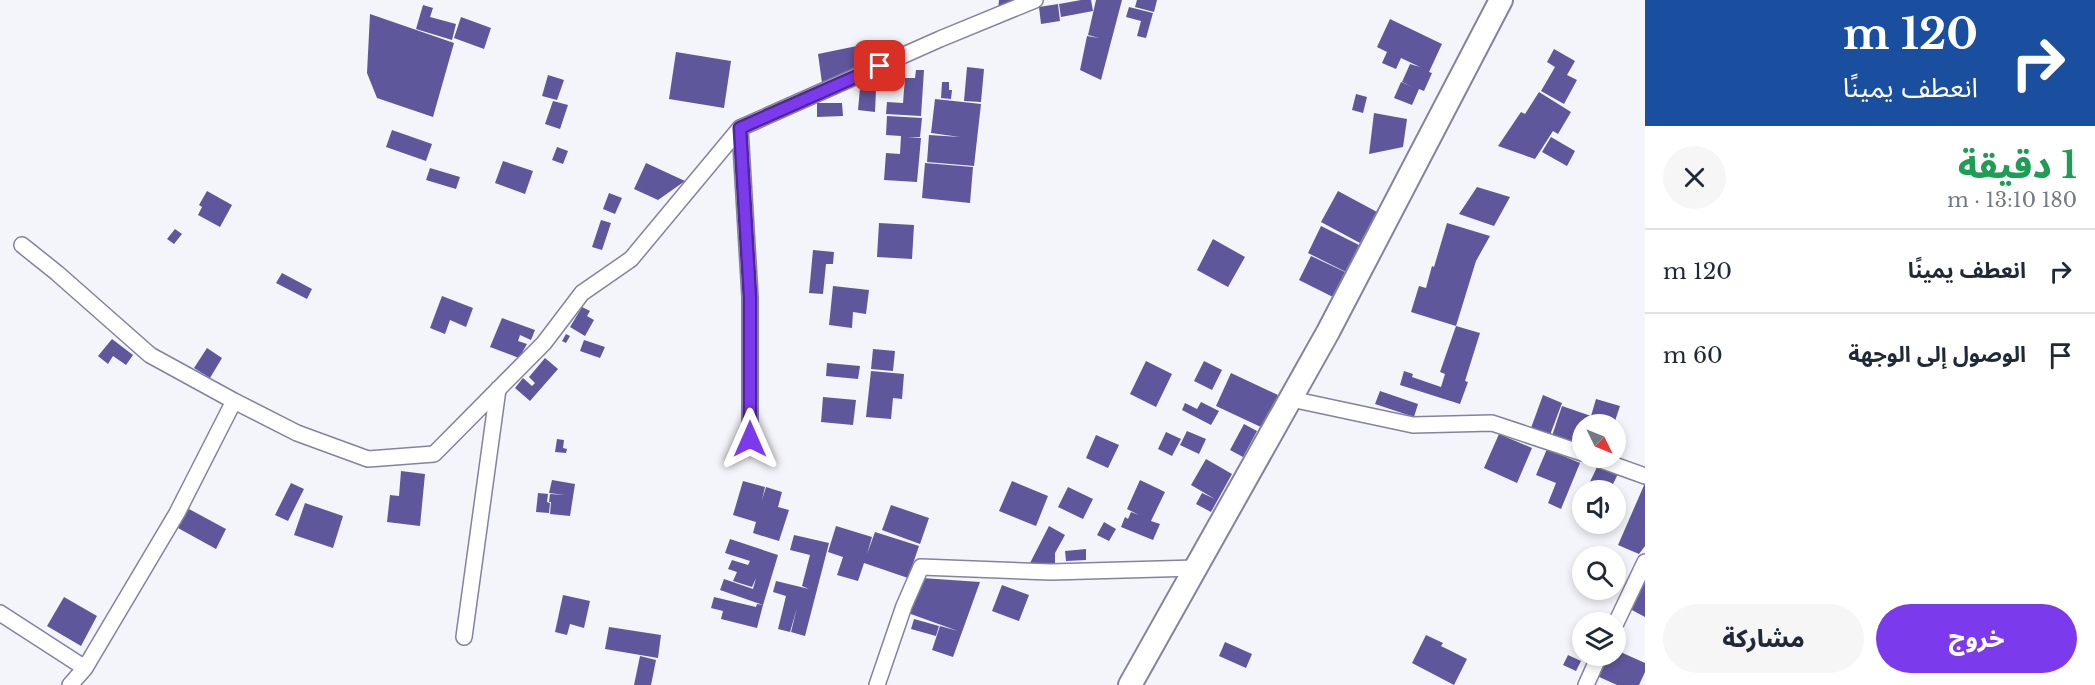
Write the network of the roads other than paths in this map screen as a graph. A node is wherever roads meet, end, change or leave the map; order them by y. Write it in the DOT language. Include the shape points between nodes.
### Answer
graph roads {
  1 [pos="1035,0"];
  2 [pos="1501,0"];
  3 [pos="740,128"];
  4 [pos="22,245"];
  5 [pos="498,389"];
  6 [pos="1291,399"];
  7 [pos="234,400"];
  8 [pos="750,439"];
  9 [pos="1572,450"];
  10 [pos="1623,468"];
  11 [pos="1645,476"];
  12 [pos="1645,562"];
  13 [pos="1196,568"];
  14 [pos="1621,612"];
  15 [pos="0,613"];
  16 [pos="464,637"];
  17 [pos="1595,666"];
  18 [pos="85,668"];
  19 [pos="70,685"];
  20 [pos="877,685"];
  21 [pos="1130,685"];
  22 [pos="1586,685"];
  1 -- 3 [label="street"];
  2 -- 6 [label="street"];
  3 -- 5 [label="street" via="631,259 582,293 544,343"];
  3 -- 8 [label="street" via="750,297"];
  4 -- 7 [label="street" via="150,355"];
  5 -- 7 [label="street" via="434,454 368,459 297,433"];
  5 -- 16 [label="street"];
  6 -- 9 [label="street" via="1413,425 1492,423"];
  6 -- 13 [label="street"];
  7 -- 18 [label="street" via="177,513"];
  10 -- 11 [label="street"];
  12 -- 14 [label="street"];
  13 -- 20 [label="street" via="1051,572 921,567"];
  13 -- 21 [label="street"];
  15 -- 18 [label="street"];
  17 -- 22 [label="street"];
  18 -- 19 [label="street"];
}
